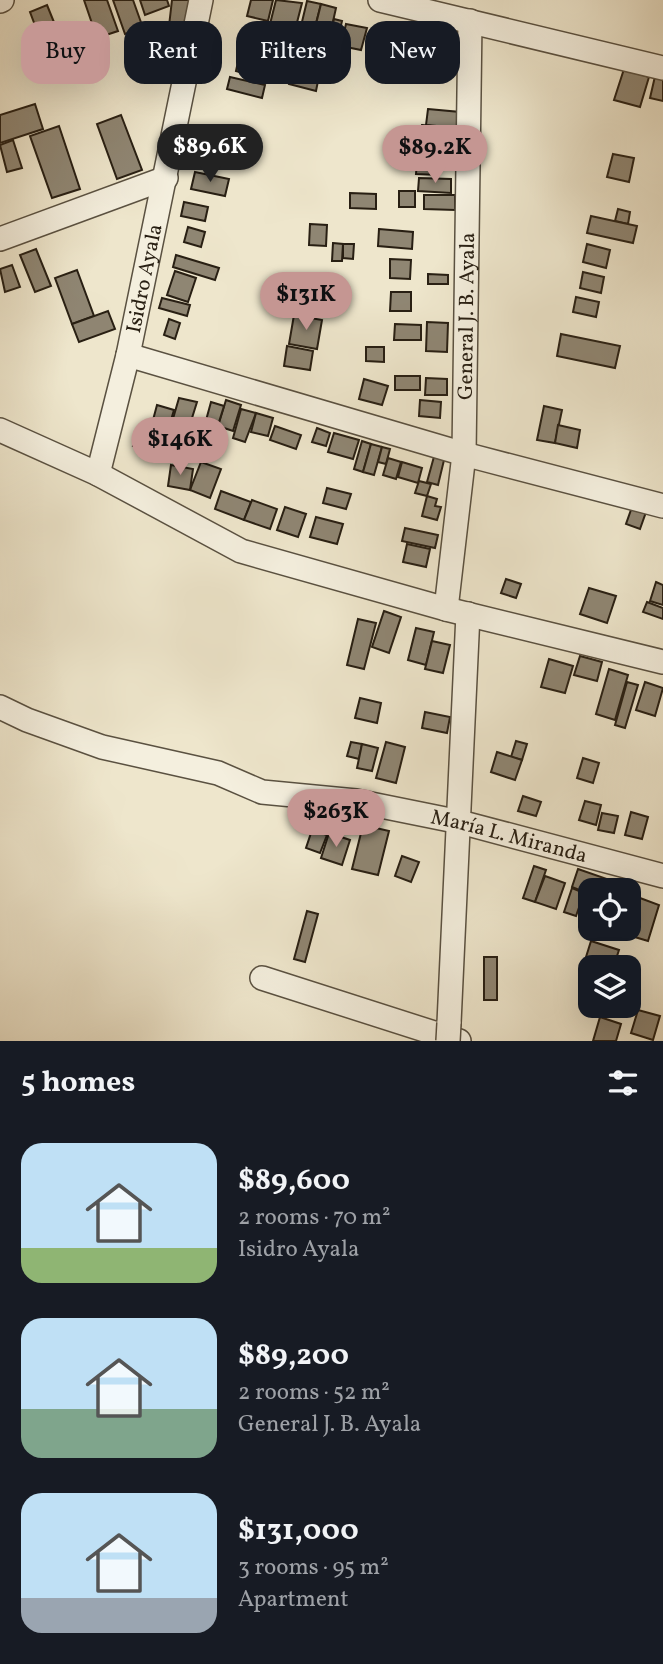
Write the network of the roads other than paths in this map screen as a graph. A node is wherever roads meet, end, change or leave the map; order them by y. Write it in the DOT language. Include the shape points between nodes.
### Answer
graph roads {
  1 [pos="201,0"];
  2 [pos="380,0"];
  3 [pos="470,21"];
  4 [pos="663,68"];
  5 [pos="166,178"];
  6 [pos="0,239"];
  7 [pos="128,355"];
  8 [pos="0,430"];
  9 [pos="464,454"];
  10 [pos="98,474"];
  11 [pos="663,506"];
  12 [pos="446,609"];
  13 [pos="468,614"];
  14 [pos="663,662"];
  15 [pos="0,707"];
  16 [pos="460,822"];
  17 [pos="663,876"];
  18 [pos="262,978"];
  19 [pos="452,1035"];
  1 -- 5 [label="street, Isidro Ayala"];
  2 -- 3 [label="street"];
  3 -- 4 [label="street"];
  3 -- 9 [label="street, General J. B. Ayala"];
  5 -- 6 [label="street"];
  5 -- 7 [label="street, Isidro Ayala"];
  7 -- 9 [label="street"];
  7 -- 10 [label="street, Isidro Ayala"];
  8 -- 10 [label="street"];
  9 -- 11 [label="street"];
  9 -- 12 [label="street, General J. B. Ayala"];
  10 -- 12 [label="street" via="241,551"];
  12 -- 13 [label="street"];
  13 -- 14 [label="street"];
  13 -- 16 [label="street"];
  15 -- 16 [label="street, María L. Miranda" via="102,747 218,773 262,792 356,801"];
  16 -- 17 [label="street, María L. Miranda"];
  16 -- 19 [label="street"];
  18 -- 19 [label="street"];
}
